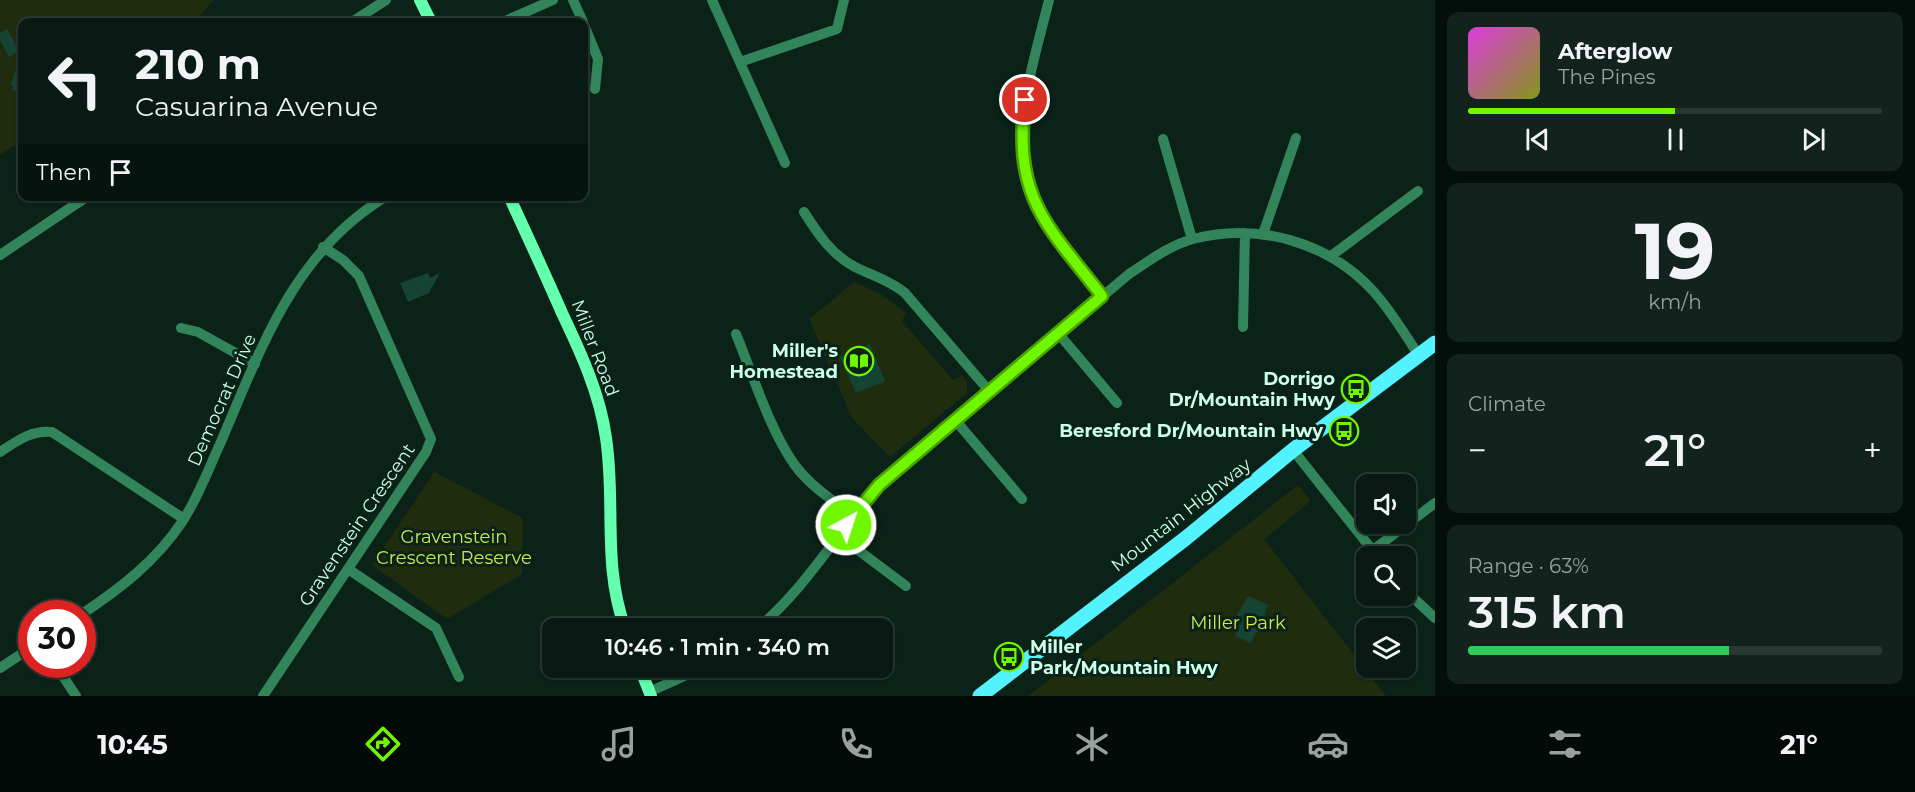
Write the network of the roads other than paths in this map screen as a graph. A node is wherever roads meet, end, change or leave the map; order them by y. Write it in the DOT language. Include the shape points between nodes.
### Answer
graph roads {
  1 [pos="386,0"];
  2 [pos="420,0"];
  3 [pos="553,0"];
  4 [pos="573,0"];
  5 [pos="712,0"];
  6 [pos="844,0"];
  7 [pos="1049,0"];
  8 [pos="358,18"];
  9 [pos="428,18"];
  10 [pos="512,18"];
  11 [pos="580,18"];
  12 [pos="588,36"];
  13 [pos="740,62"];
  14 [pos="595,89"];
  15 [pos="1296,138"];
  16 [pos="1163,139"];
  17 [pos="785,163"];
  18 [pos="1418,191"];
  19 [pos="81,201"];
  20 [pos="380,201"];
  21 [pos="511,201"];
  22 [pos="804,212"];
  23 [pos="1245,233"];
  24 [pos="1263,234"];
  25 [pos="1192,239"];
  26 [pos="323,247"];
  27 [pos="0,255"];
  28 [pos="1331,256"];
  29 [pos="1102,296"];
  30 [pos="1243,327"];
  31 [pos="181,328"];
  32 [pos="1058,333"];
  33 [pos="736,334"];
  34 [pos="1435,343"];
  35 [pos="1419,356"];
  36 [pos="255,364"];
  37 [pos="990,392"];
  38 [pos="1117,403"];
  39 [pos="956,421"];
  40 [pos="1293,450"];
  41 [pos="0,452"];
  42 [pos="1022,499"];
  43 [pos="1435,502"];
  44 [pos="853,515"];
  45 [pos="183,519"];
  46 [pos="838,535"];
  47 [pos="1369,546"];
  48 [pos="1383,546"];
  49 [pos="348,569"];
  50 [pos="906,586"];
  51 [pos="1416,600"];
  52 [pos="96,604"];
  53 [pos="622,618"];
  54 [pos="773,618"];
  55 [pos="1435,618"];
  56 [pos="18,656"];
  57 [pos="0,668"];
  58 [pos="459,677"];
  59 [pos="64,678"];
  60 [pos="644,678"];
  61 [pos="682,678"];
  62 [pos="650,694"];
  63 [pos="76,696"];
  64 [pos="263,696"];
  65 [pos="980,696"];
  1 -- 8 [label="street"];
  2 -- 9 [label="main road"];
  3 -- 10 [label="street"];
  4 -- 11 [label="street"];
  5 -- 13 [label="street"];
  6 -- 13 [label="street" via="837,29"];
  7 -- 29 [label="street" via="1025,100 1023,160 1033,201 1045,225"];
  12 -- 14 [label="street" via="598,59"];
  13 -- 17 [label="street"];
  15 -- 24 [label="street"];
  16 -- 25 [label="street"];
  18 -- 28 [label="street"];
  19 -- 27 [label="street"];
  20 -- 26 [label="street, Democrat Drive"];
  21 -- 53 [label="main road, Miller Road" via="581,355 598,404 610,475 610,557"];
  22 -- 37 [label="street" via="820,238 840,258 892,282 905,293"];
  23 -- 24 [label="street"];
  23 -- 25 [label="street"];
  23 -- 30 [label="street"];
  24 -- 28 [label="street" via="1298,241"];
  25 -- 29 [label="street" via="1163,251"];
  26 -- 36 [label="street, Democrat Drive" via="295,284"];
  26 -- 49 [label="street, Gravenstein Crescent" via="359,276 431,439"];
  28 -- 35 [label="street" via="1374,292"];
  29 -- 32 [label="street"];
  31 -- 36 [label="street"];
  32 -- 37 [label="street"];
  32 -- 38 [label="street"];
  33 -- 44 [label="street" via="793,463 821,492"];
  34 -- 35 [label="main road, Mountain Highway"];
  35 -- 40 [label="main road, Mountain Highway"];
  36 -- 45 [label="street, Democrat Drive"];
  37 -- 39 [label="street"];
  39 -- 42 [label="street"];
  39 -- 44 [label="street" via="879,485"];
  40 -- 47 [label="street"];
  40 -- 65 [label="main road, Mountain Highway" via="1186,538"];
  41 -- 45 [label="street" via="23,437 39,431 52,432"];
  43 -- 48 [label="street"];
  44 -- 46 [label="street"];
  45 -- 52 [label="street, Democrat Drive" via="131,579"];
  46 -- 50 [label="street"];
  46 -- 54 [label="street"];
  49 -- 58 [label="street" via="436,628"];
  49 -- 64 [label="street, Gravenstein Crescent"];
  51 -- 55 [label="street"];
  56 -- 57 [label="street"];
  59 -- 63 [label="street"];
  60 -- 62 [label="main road"];
  61 -- 62 [label="street"];
}
